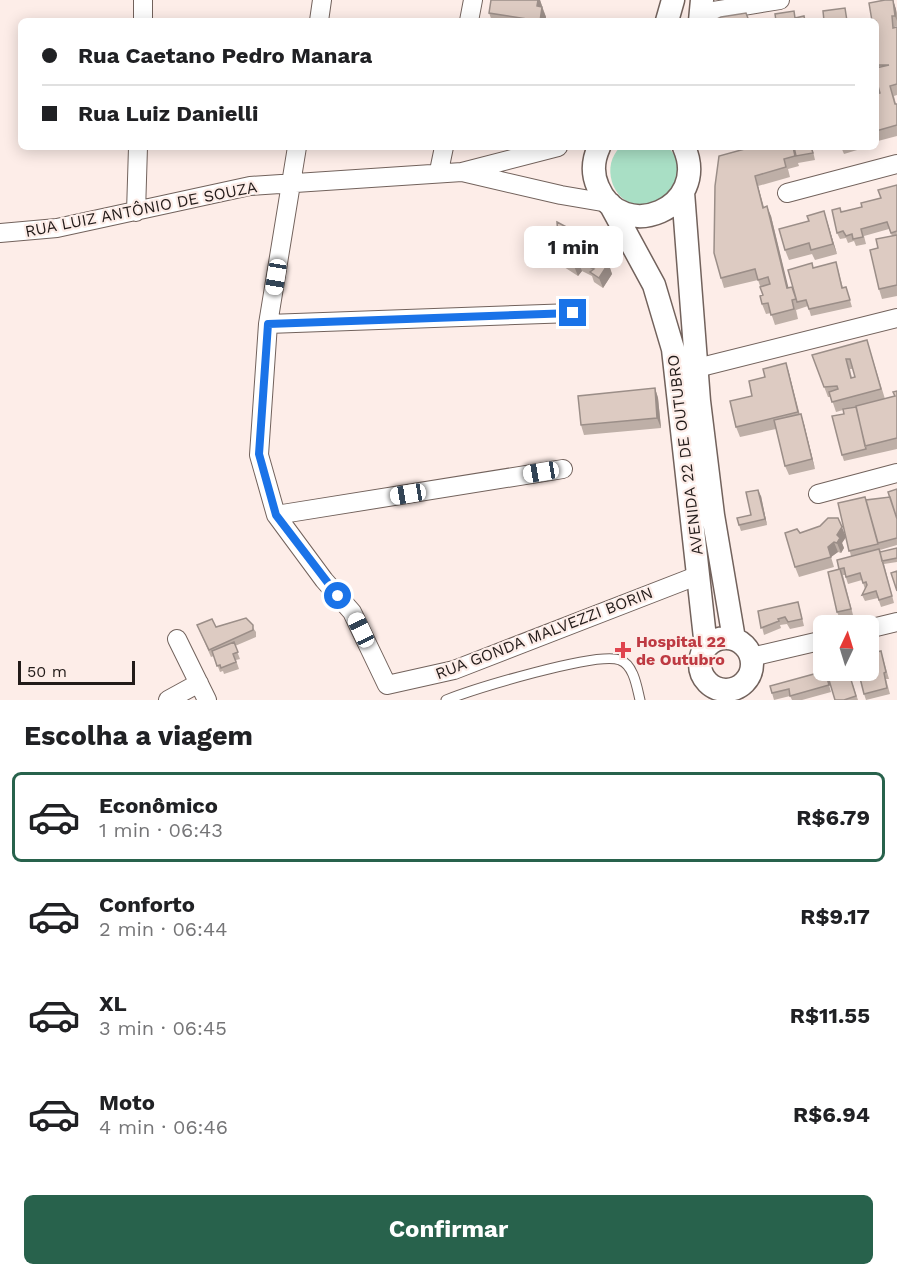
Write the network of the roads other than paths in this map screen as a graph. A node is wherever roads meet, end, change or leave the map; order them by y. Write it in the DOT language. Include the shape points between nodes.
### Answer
graph roads {
  1 [pos="143,0"];
  2 [pos="322,0"];
  3 [pos="473,0"];
  4 [pos="673,0"];
  5 [pos="780,0"];
  6 [pos="701,11"];
  7 [pos="142,18"];
  8 [pos="319,18"];
  9 [pos="470,18"];
  10 [pos="668,18"];
  11 [pos="138,150"];
  12 [pos="297,150"];
  13 [pos="443,150"];
  14 [pos="546,150"];
  15 [pos="598,150"];
  16 [pos="685,150"];
  17 [pos="897,164"];
  18 [pos="439,171"];
  19 [pos="462,172"];
  20 [pos="291,184"];
  21 [pos="683,192"];
  22 [pos="787,193"];
  23 [pos="609,204"];
  24 [pos="136,212"];
  25 [pos="0,233"];
  26 [pos="573,313"];
  27 [pos="897,318"];
  28 [pos="268,324"];
  29 [pos="697,368"];
  30 [pos="563,469"];
  31 [pos="897,473"];
  32 [pos="818,494"];
  33 [pos="276,515"];
  34 [pos="699,575"];
  35 [pos="897,622"];
  36 [pos="879,626"];
  37 [pos="177,639"];
  38 [pos="734,639"];
  39 [pos="813,643"];
  40 [pos="706,647"];
  41 [pos="751,657"];
  42 [pos="199,683"];
  43 [pos="747,691"];
  44 [pos="718,694"];
  45 [pos="168,700"];
  46 [pos="207,700"];
  47 [pos="446,700"];
  48 [pos="640,700"];
  1 -- 7 [label="street"];
  2 -- 8 [label="street"];
  3 -- 9 [label="street"];
  4 -- 10 [label="street"];
  5 -- 6 [label="street"];
  11 -- 24 [label="street"];
  12 -- 20 [label="street"];
  13 -- 18 [label="street"];
  14 -- 19 [label="street"];
  15 -- 23 [label="street, AVENIDA 22 DE OUTUBRO" via="595,180"];
  16 -- 21 [label="street, AVENIDA 22 DE OUTUBRO" via="689,166"];
  17 -- 22 [label="street"];
  18 -- 19 [label="street, RUA LUIZ ANTÔNIO DE SOUZA"];
  18 -- 20 [label="street, RUA LUIZ ANTÔNIO DE SOUZA"];
  19 -- 23 [label="street"];
  20 -- 24 [label="street, RUA LUIZ ANTÔNIO DE SOUZA" via="250,186"];
  20 -- 28 [label="street"];
  21 -- 23 [label="street" via="672,205 650,216 632,215"];
  21 -- 29 [label="street, AVENIDA 22 DE OUTUBRO"];
  23 -- 34 [label="street, AVENIDA 22 DE OUTUBRO" via="654,285 673,349"];
  24 -- 25 [label="street, RUA LUIZ ANTÔNIO DE SOUZA" via="57,228"];
  26 -- 28 [label="street"];
  27 -- 29 [label="street"];
  28 -- 33 [label="street" via="259,454"];
  29 -- 38 [label="street, AVENIDA 22 DE OUTUBRO" via="713,515"];
  30 -- 33 [label="street"];
  31 -- 32 [label="street"];
  33 -- 34 [label="street, RUA GONDA MALVEZZI BORIN" via="352,612 387,685 454,670"];
  34 -- 40 [label="street, AVENIDA 22 DE OUTUBRO"];
  35 -- 36 [label="street"];
  37 -- 42 [label="street"];
  38 -- 40 [label="street" via="716,640"];
  38 -- 41 [label="street"];
  39 -- 41 [label="street"];
  40 -- 44 [label="street, AVENIDA 22 DE OUTUBRO" via="700,668"];
  41 -- 43 [label="street, AVENIDA 22 DE OUTUBRO"];
  42 -- 45 [label="street"];
  42 -- 46 [label="street"];
  43 -- 44 [label="street, AVENIDA 22 DE OUTUBRO"];
  47 -- 48 [label="lane" via="525,676 607,658 621,660 628,666"];
}
